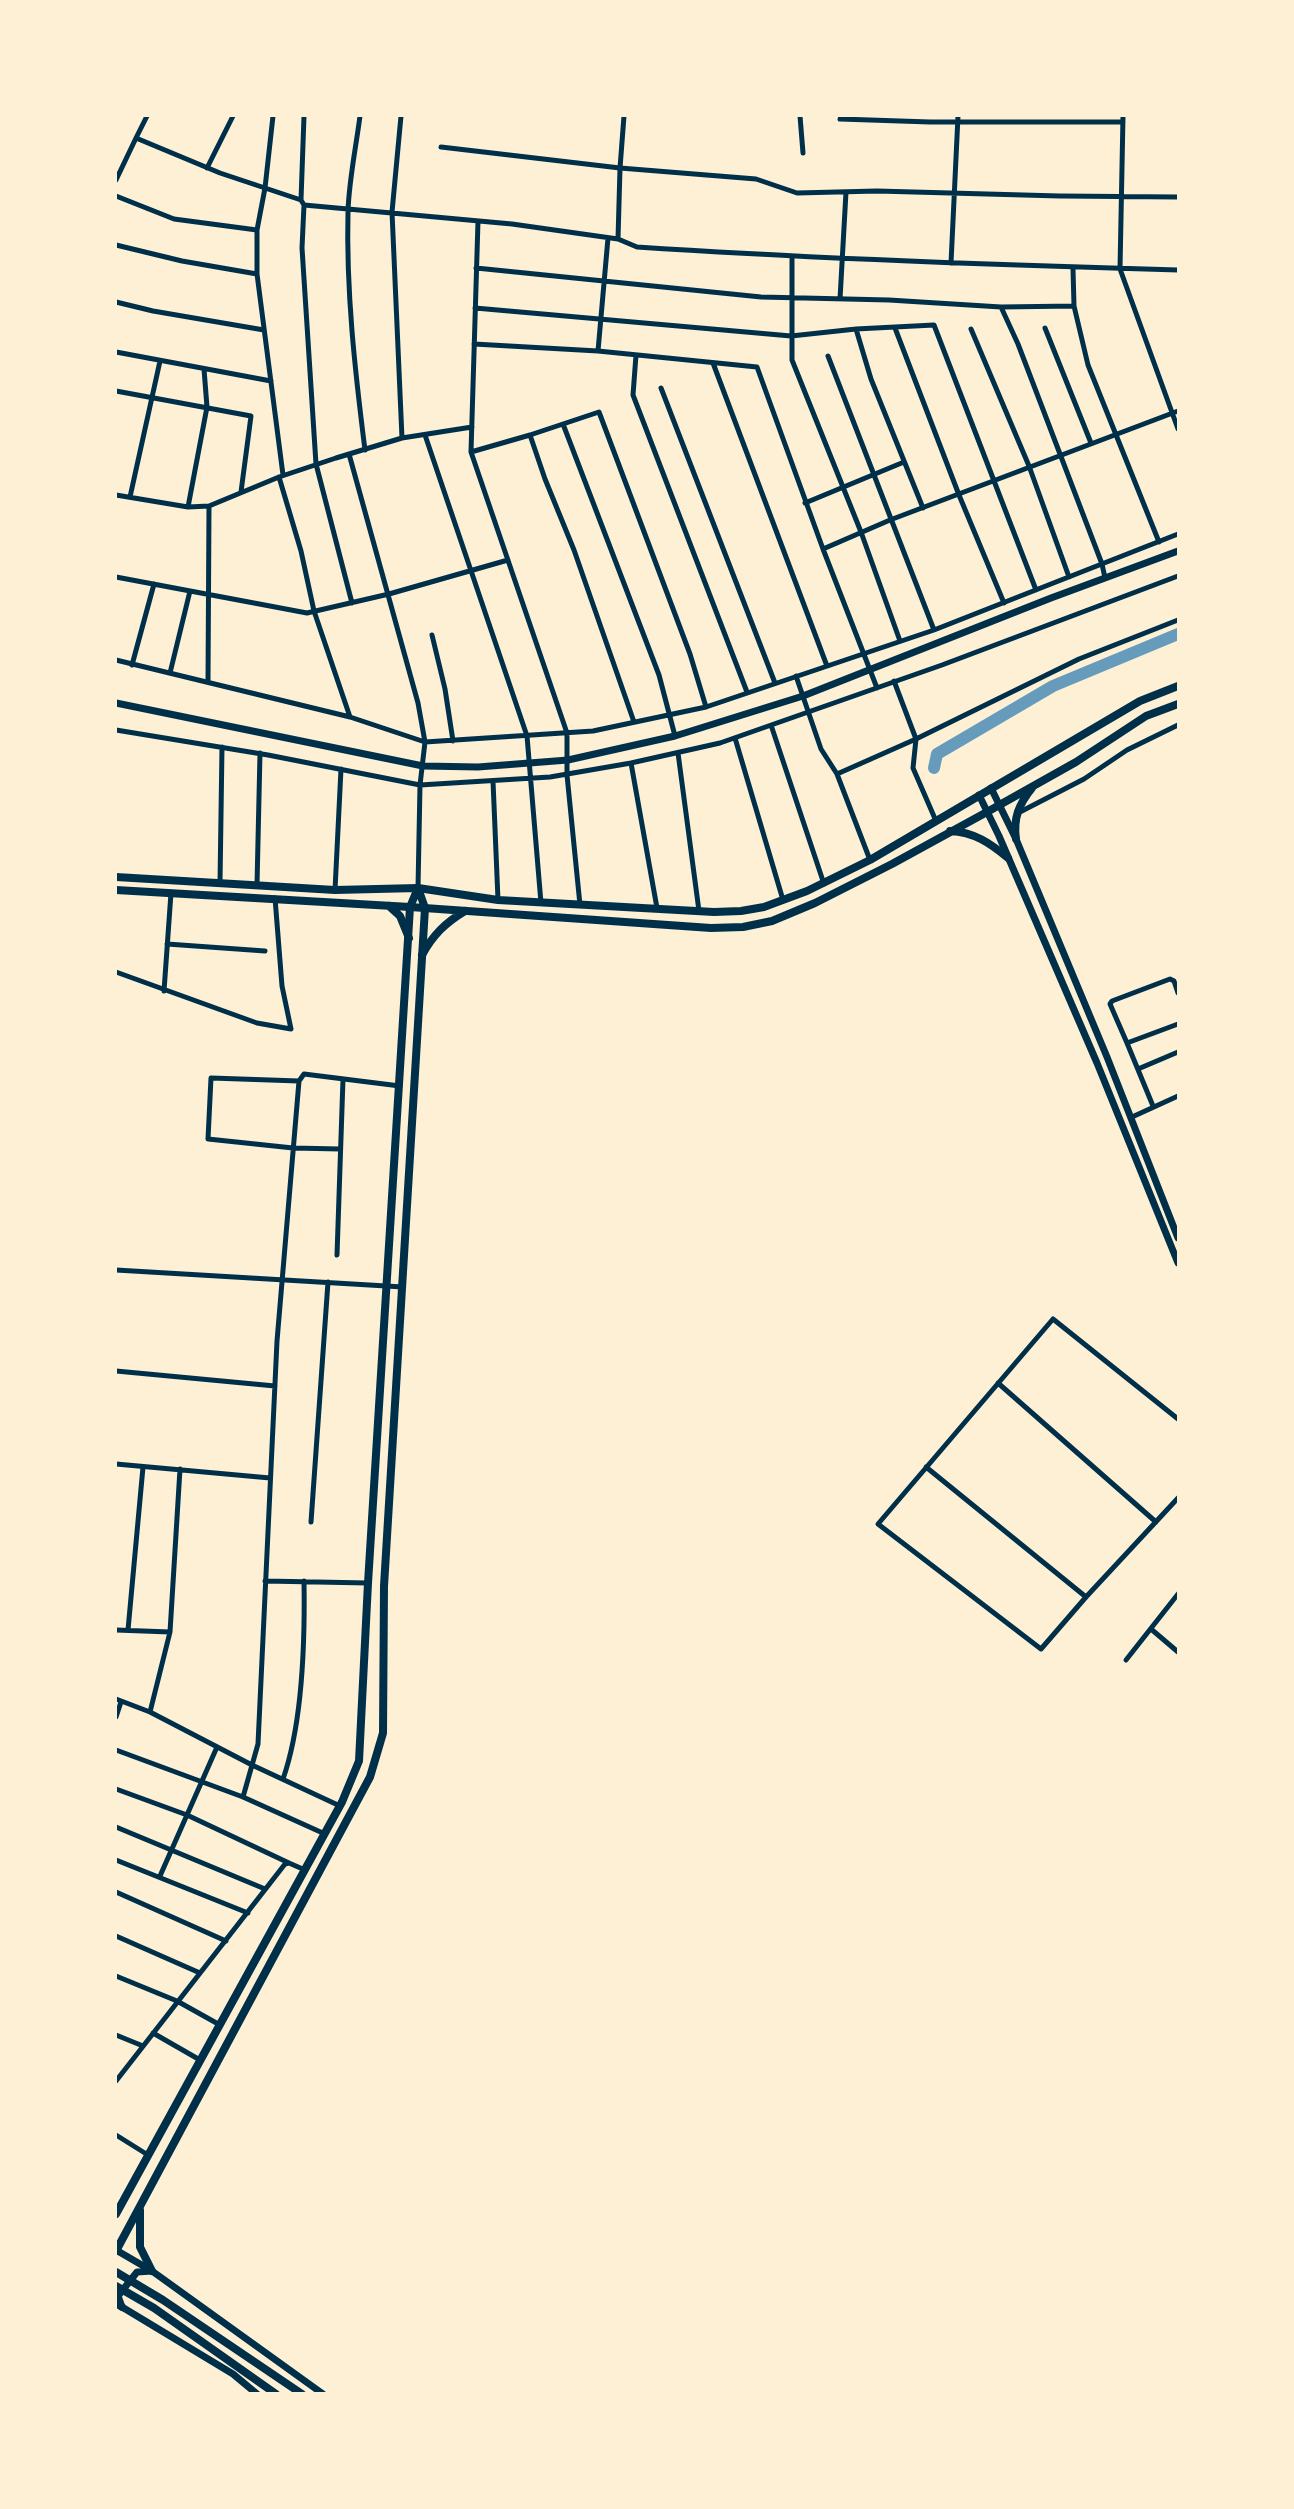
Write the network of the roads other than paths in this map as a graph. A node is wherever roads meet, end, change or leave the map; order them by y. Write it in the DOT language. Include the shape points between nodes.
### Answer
graph roads {
  1 [pos="147,116"];
  2 [pos="234,116"];
  3 [pos="273,116"];
  4 [pos="304,116"];
  5 [pos="360,116"];
  6 [pos="401,116"];
  7 [pos="624,116"];
  8 [pos="800,116"];
  9 [pos="840,119"];
  10 [pos="958,119"];
  11 [pos="1123,119"];
  12 [pos="136,138"];
  13 [pos="441,147"];
  14 [pos="803,153"];
  15 [pos="207,168"];
  16 [pos="620,168"];
  17 [pos="116,180"];
  18 [pos="265,188"];
  19 [pos="846,192"];
  20 [pos="955,193"];
  21 [pos="116,196"];
  22 [pos="1122,196"];
  23 [pos="1179,197"];
  24 [pos="302,202"];
  25 [pos="348,209"];
  26 [pos="392,212"];
  27 [pos="478,221"];
  28 [pos="257,230"];
  29 [pos="608,238"];
  30 [pos="618,239"];
  31 [pos="116,245"];
  32 [pos="792,256"];
  33 [pos="842,258"];
  34 [pos="951,263"];
  35 [pos="476,268"];
  36 [pos="1120,268"];
  37 [pos="1073,269"];
  38 [pos="1179,270"];
  39 [pos="257,274"];
  40 [pos="604,281"];
  41 [pos="792,298"];
  42 [pos="840,299"];
  43 [pos="116,302"];
  44 [pos="1074,306"];
  45 [pos="1001,307"];
  46 [pos="475,308"];
  47 [pos="602,319"];
  48 [pos="856,328"];
  49 [pos="895,328"];
  50 [pos="1045,328"];
  51 [pos="971,329"];
  52 [pos="264,330"];
  53 [pos="791,336"];
  54 [pos="474,344"];
  55 [pos="598,351"];
  56 [pos="116,352"];
  57 [pos="636,355"];
  58 [pos="828,356"];
  59 [pos="160,361"];
  60 [pos="713,363"];
  61 [pos="204,369"];
  62 [pos="271,381"];
  63 [pos="661,388"];
  64 [pos="116,391"];
  65 [pos="152,397"];
  66 [pos="207,407"];
  67 [pos="1175,412"];
  68 [pos="563,424"];
  69 [pos="472,427"];
  70 [pos="1179,429"];
  71 [pos="1115,434"];
  72 [pos="425,435"];
  73 [pos="531,435"];
  74 [pos="402,438"];
  75 [pos="1091,443"];
  76 [pos="365,450"];
  77 [pos="471,452"];
  78 [pos="349,454"];
  79 [pos="1061,455"];
  80 [pos="904,462"];
  81 [pos="316,464"];
  82 [pos="1029,466"];
  83 [pos="281,476"];
  84 [pos="874,477"];
  85 [pos="994,482"];
  86 [pos="844,489"];
  87 [pos="241,492"];
  88 [pos="116,495"];
  89 [pos="959,495"];
  90 [pos="130,497"];
  91 [pos="805,503"];
  92 [pos="209,506"];
  93 [pos="188,507"];
  94 [pos="923,508"];
  95 [pos="890,520"];
  96 [pos="861,532"];
  97 [pos="1179,534"];
  98 [pos="1159,542"];
  99 [pos="823,549"];
  100 [pos="1179,551"];
  101 [pos="508,560"];
  102 [pos="1102,564"];
  103 [pos="471,572"];
  104 [pos="1179,576"];
  105 [pos="116,577"];
  106 [pos="1069,577"];
  107 [pos="1105,578"];
  108 [pos="154,584"];
  109 [pos="1036,590"];
  110 [pos="190,591"];
  111 [pos="208,594"];
  112 [pos="389,594"];
  113 [pos="352,603"];
  114 [pos="1004,603"];
  115 [pos="314,611"];
  116 [pos="1179,620"];
  117 [pos="934,630"];
  118 [pos="432,635"];
  119 [pos="900,641"];
  120 [pos="864,653"];
  121 [pos="116,660"];
  122 [pos="132,665"];
  123 [pos="827,666"];
  124 [pos="870,669"];
  125 [pos="170,673"];
  126 [pos="795,676"];
  127 [pos="894,681"];
  128 [pos="208,682"];
  129 [pos="775,682"];
  130 [pos="1179,686"];
  131 [pos="877,688"];
  132 [pos="747,692"];
  133 [pos="803,696"];
  134 [pos="116,703"];
  135 [pos="1179,704"];
  136 [pos="706,707"];
  137 [pos="807,712"];
  138 [pos="671,714"];
  139 [pos="350,717"];
  140 [pos="633,722"];
  141 [pos="771,725"];
  142 [pos="1179,726"];
  143 [pos="116,730"];
  144 [pos="567,733"];
  145 [pos="527,736"];
  146 [pos="675,736"];
  147 [pos="735,738"];
  148 [pos="916,739"];
  149 [pos="453,741"];
  150 [pos="425,742"];
  151 [pos="222,747"];
  152 [pos="260,753"];
  153 [pos="678,753"];
  154 [pos="568,760"];
  155 [pos="531,764"];
  156 [pos="631,764"];
  157 [pos="423,766"];
  158 [pos="341,769"];
  159 [pos="837,774"];
  160 [pos="567,775"];
  161 [pos="531,780"];
  162 [pos="493,781"];
  163 [pos="420,785"];
  164 [pos="1034,785"];
  165 [pos="991,788"];
  166 [pos="979,795"];
  167 [pos="999,804"];
  168 [pos="987,812"];
  169 [pos="1016,814"];
  170 [pos="936,822"];
  171 [pos="950,831"];
  172 [pos="1016,839"];
  173 [pos="1008,858"];
  174 [pos="870,860"];
  175 [pos="116,877"];
  176 [pos="220,883"];
  177 [pos="824,884"];
  178 [pos="256,885"];
  179 [pos="418,888"];
  180 [pos="116,890"];
  181 [pos="335,890"];
  182 [pos="171,893"];
  183 [pos="275,898"];
  184 [pos="498,900"];
  185 [pos="783,900"];
  186 [pos="542,903"];
  187 [pos="387,905"];
  188 [pos="580,905"];
  189 [pos="411,907"];
  190 [pos="425,908"];
  191 [pos="657,908"];
  192 [pos="466,911"];
  193 [pos="699,911"];
  194 [pos="409,938"];
  195 [pos="167,944"];
  196 [pos="265,951"];
  197 [pos="422,955"];
  198 [pos="116,972"];
  199 [pos="164,991"];
  200 [pos="1179,993"];
  201 [pos="1179,1024"];
  202 [pos="1127,1043"];
  203 [pos="1179,1052"];
  204 [pos="1138,1069"];
  205 [pos="343,1078"];
  206 [pos="299,1081"];
  207 [pos="400,1086"];
  208 [pos="1179,1096"];
  209 [pos="1153,1106"];
  210 [pos="1132,1118"];
  211 [pos="293,1148"];
  212 [pos="340,1149"];
  213 [pos="1179,1238"];
  214 [pos="337,1255"];
  215 [pos="1179,1263"];
  216 [pos="116,1270"];
  217 [pos="282,1278"];
  218 [pos="328,1282"];
  219 [pos="388,1286"];
  220 [pos="403,1287"];
  221 [pos="116,1371"];
  222 [pos="998,1383"];
  223 [pos="275,1386"];
  224 [pos="1179,1419"];
  225 [pos="116,1464"];
  226 [pos="143,1467"];
  227 [pos="926,1467"];
  228 [pos="180,1469"];
  229 [pos="270,1478"];
  230 [pos="1179,1498"];
  231 [pos="311,1522"];
  232 [pos="1156,1522"];
  233 [pos="265,1581"];
  234 [pos="304,1581"];
  235 [pos="368,1583"];
  236 [pos="1178,1595"];
  237 [pos="1086,1597"];
  238 [pos="1150,1629"];
  239 [pos="116,1630"];
  240 [pos="128,1630"];
  241 [pos="170,1632"];
  242 [pos="1179,1652"];
  243 [pos="1126,1660"];
  244 [pos="118,1700"];
  245 [pos="150,1712"];
  246 [pos="116,1716"];
  247 [pos="217,1747"];
  248 [pos="116,1750"];
  249 [pos="252,1765"];
  250 [pos="283,1779"];
  251 [pos="202,1782"];
  252 [pos="116,1788"];
  253 [pos="243,1797"];
  254 [pos="340,1806"];
  255 [pos="187,1815"];
  256 [pos="116,1827"];
  257 [pos="325,1834"];
  258 [pos="171,1851"];
  259 [pos="116,1860"];
  260 [pos="289,1863"];
  261 [pos="305,1870"];
  262 [pos="160,1876"];
  263 [pos="266,1889"];
  264 [pos="116,1892"];
  265 [pos="248,1913"];
  266 [pos="116,1936"];
  267 [pos="226,1941"];
  268 [pos="200,1973"];
  269 [pos="116,1976"];
  270 [pos="177,2001"];
  271 [pos="220,2025"];
  272 [pos="153,2033"];
  273 [pos="116,2035"];
  274 [pos="143,2046"];
  275 [pos="200,2060"];
  276 [pos="116,2079"];
  277 [pos="116,2135"];
  278 [pos="148,2155"];
  279 [pos="124,2199"];
  280 [pos="116,2203"];
  281 [pos="140,2209"];
  282 [pos="116,2214"];
  283 [pos="116,2250"];
  284 [pos="152,2271"];
  285 [pos="116,2272"];
  286 [pos="116,2286"];
  287 [pos="118,2306"];
  288 [pos="257,2394"];
  289 [pos="276,2394"];
  290 [pos="302,2394"];
  291 [pos="323,2394"];
  1 -- 12 [label="street"];
  2 -- 15 [label="street"];
  3 -- 18 [label="street"];
  4 -- 24 [label="street"];
  5 -- 25 [label="street"];
  6 -- 26 [label="street"];
  7 -- 16 [label="street"];
  8 -- 14 [label="street"];
  9 -- 10 [label="street"];
  10 -- 11 [label="street"];
  10 -- 20 [label="street"];
  11 -- 22 [label="street"];
  12 -- 15 [label="street"];
  12 -- 17 [label="street"];
  13 -- 16 [label="street"];
  15 -- 18 [label="street"];
  16 -- 19 [label="street" via="756,179 797,193"];
  16 -- 30 [label="street"];
  18 -- 24 [label="street"];
  18 -- 28 [label="street"];
  19 -- 20 [label="street"];
  19 -- 33 [label="street"];
  20 -- 22 [label="street"];
  20 -- 34 [label="street"];
  21 -- 28 [label="street" via="174,219"];
  22 -- 23 [label="street"];
  22 -- 36 [label="street"];
  24 -- 25 [label="street"];
  24 -- 81 [label="street"];
  25 -- 26 [label="street"];
  25 -- 76 [label="street" via="353,332"];
  26 -- 27 [label="street"];
  26 -- 74 [label="street"];
  27 -- 29 [label="street"];
  27 -- 35 [label="street"];
  28 -- 39 [label="street"];
  29 -- 30 [label="street"];
  29 -- 40 [label="street"];
  30 -- 32 [label="street" via="637,247"];
  31 -- 39 [label="street"];
  32 -- 33 [label="street"];
  32 -- 41 [label="street"];
  33 -- 34 [label="street"];
  33 -- 42 [label="street"];
  34 -- 37 [label="street"];
  35 -- 40 [label="street"];
  35 -- 46 [label="street"];
  36 -- 37 [label="street"];
  36 -- 38 [label="street"];
  36 -- 67 [label="street"];
  37 -- 44 [label="street"];
  39 -- 52 [label="street"];
  40 -- 41 [label="street"];
  40 -- 47 [label="street"];
  41 -- 42 [label="street"];
  41 -- 53 [label="street"];
  42 -- 45 [label="street"];
  43 -- 52 [label="street"];
  44 -- 45 [label="street"];
  44 -- 71 [label="street" via="1088,365"];
  45 -- 79 [label="street"];
  46 -- 47 [label="street"];
  46 -- 54 [label="street"];
  47 -- 53 [label="street"];
  47 -- 55 [label="street"];
  48 -- 49 [label="street"];
  48 -- 53 [label="street"];
  48 -- 80 [label="street" via="871,379"];
  49 -- 85 [label="street" via="934,325"];
  49 -- 89 [label="street"];
  50 -- 75 [label="street"];
  51 -- 82 [label="street"];
  52 -- 62 [label="street"];
  53 -- 86 [label="street" via="792,360"];
  54 -- 55 [label="street"];
  54 -- 69 [label="street"];
  55 -- 57 [label="street"];
  56 -- 59 [label="street"];
  57 -- 60 [label="street"];
  57 -- 132 [label="street" via="633,395"];
  58 -- 84 [label="street"];
  59 -- 61 [label="street"];
  59 -- 65 [label="street"];
  60 -- 91 [label="street" via="757,367"];
  60 -- 123 [label="street"];
  61 -- 62 [label="street"];
  61 -- 66 [label="street"];
  62 -- 83 [label="street"];
  63 -- 129 [label="street"];
  64 -- 65 [label="street"];
  65 -- 66 [label="street"];
  65 -- 90 [label="street"];
  66 -- 87 [label="street" via="251,416"];
  66 -- 93 [label="street"];
  67 -- 70 [label="street"];
  67 -- 71 [label="street"];
  68 -- 73 [label="street"];
  68 -- 136 [label="street" via="599,412 690,654"];
  68 -- 138 [label="street"];
  69 -- 72 [label="street"];
  69 -- 77 [label="street"];
  71 -- 75 [label="street"];
  71 -- 98 [label="street"];
  72 -- 74 [label="street"];
  72 -- 103 [label="street"];
  73 -- 77 [label="street"];
  73 -- 140 [label="street"];
  74 -- 76 [label="street"];
  75 -- 79 [label="street"];
  76 -- 78 [label="street"];
  77 -- 101 [label="street"];
  78 -- 81 [label="street"];
  78 -- 112 [label="street"];
  79 -- 82 [label="street"];
  79 -- 102 [label="street"];
  80 -- 84 [label="street"];
  80 -- 94 [label="street"];
  81 -- 83 [label="street"];
  81 -- 113 [label="street"];
  82 -- 85 [label="street"];
  82 -- 106 [label="street"];
  83 -- 87 [label="street"];
  83 -- 115 [label="street"];
  84 -- 86 [label="street"];
  84 -- 95 [label="street"];
  85 -- 89 [label="street"];
  85 -- 109 [label="street"];
  86 -- 91 [label="street"];
  86 -- 96 [label="street"];
  87 -- 92 [label="street"];
  88 -- 90 [label="street"];
  89 -- 94 [label="street"];
  89 -- 114 [label="street"];
  90 -- 93 [label="street"];
  91 -- 99 [label="street"];
  92 -- 93 [label="street"];
  92 -- 111 [label="street"];
  94 -- 95 [label="street"];
  95 -- 96 [label="street"];
  95 -- 117 [label="street"];
  96 -- 99 [label="street"];
  96 -- 119 [label="street"];
  97 -- 98 [label="street"];
  98 -- 102 [label="street"];
  99 -- 120 [label="street"];
  100 -- 107 [label="street"];
  101 -- 103 [label="street"];
  101 -- 144 [label="street"];
  102 -- 106 [label="street"];
  102 -- 107 [label="street"];
  103 -- 112 [label="street"];
  103 -- 145 [label="street"];
  104 -- 127 [label="street"];
  105 -- 108 [label="street"];
  106 -- 109 [label="street"];
  107 -- 124 [label="street"];
  108 -- 110 [label="street"];
  108 -- 122 [label="street"];
  109 -- 114 [label="street"];
  110 -- 111 [label="street"];
  110 -- 125 [label="street"];
  111 -- 115 [label="street" via="297,613"];
  111 -- 128 [label="street"];
  112 -- 113 [label="street"];
  112 -- 150 [label="street"];
  113 -- 115 [label="street"];
  114 -- 117 [label="street"];
  115 -- 139 [label="street"];
  116 -- 148 [label="street" via="1079,659"];
  117 -- 119 [label="street"];
  118 -- 149 [label="street"];
  119 -- 120 [label="street"];
  120 -- 123 [label="street"];
  120 -- 124 [label="street"];
  121 -- 122 [label="street"];
  122 -- 125 [label="street"];
  123 -- 126 [label="street"];
  124 -- 131 [label="street"];
  124 -- 133 [label="street"];
  125 -- 128 [label="street"];
  126 -- 129 [label="street"];
  126 -- 133 [label="street"];
  127 -- 131 [label="street"];
  127 -- 148 [label="street"];
  128 -- 139 [label="street"];
  129 -- 132 [label="street"];
  130 -- 165 [label="main road" via="1140,701"];
  131 -- 137 [label="street"];
  132 -- 136 [label="street"];
  133 -- 137 [label="street"];
  133 -- 146 [label="street"];
  134 -- 157 [label="street"];
  135 -- 164 [label="main road" via="1146,716"];
  136 -- 138 [label="street"];
  137 -- 141 [label="street"];
  137 -- 159 [label="street" via="820,749"];
  138 -- 140 [label="street"];
  138 -- 146 [label="street"];
  139 -- 150 [label="street"];
  140 -- 144 [label="street"];
  141 -- 147 [label="street"];
  141 -- 177 [label="street"];
  142 -- 169 [label="street" via="1127,750 1084,779"];
  143 -- 151 [label="street"];
  144 -- 145 [label="street"];
  144 -- 154 [label="street"];
  145 -- 149 [label="street"];
  145 -- 155 [label="street"];
  146 -- 154 [label="street"];
  147 -- 153 [label="street"];
  147 -- 185 [label="street"];
  148 -- 159 [label="street"];
  148 -- 170 [label="street" via="913,768"];
  149 -- 150 [label="street"];
  150 -- 157 [label="street"];
  151 -- 152 [label="street"];
  151 -- 176 [label="street"];
  152 -- 158 [label="street"];
  152 -- 178 [label="street"];
  153 -- 156 [label="street"];
  153 -- 193 [label="street"];
  154 -- 155 [label="street"];
  154 -- 160 [label="street"];
  155 -- 157 [label="street"];
  155 -- 161 [label="street"];
  156 -- 160 [label="street"];
  156 -- 191 [label="street"];
  157 -- 163 [label="street"];
  158 -- 163 [label="street"];
  158 -- 181 [label="street"];
  159 -- 174 [label="street"];
  160 -- 161 [label="street"];
  160 -- 188 [label="street"];
  161 -- 162 [label="street"];
  161 -- 186 [label="street"];
  162 -- 163 [label="street"];
  162 -- 184 [label="street"];
  163 -- 179 [label="street"];
  164 -- 167 [label="main road"];
  164 -- 169 [label="main road"];
  165 -- 166 [label="main road"];
  165 -- 167 [label="street"];
  166 -- 168 [label="street"];
  166 -- 170 [label="main road"];
  167 -- 168 [label="main road"];
  167 -- 172 [label="street"];
  168 -- 171 [label="main road"];
  168 -- 173 [label="street"];
  169 -- 172 [label="main road"];
  170 -- 174 [label="main road"];
  171 -- 173 [label="main road" via="979,837"];
  171 -- 192 [label="main road" via="815,903 772,921 743,927"];
  172 -- 210 [label="street"];
  173 -- 215 [label="street"];
  174 -- 177 [label="main road"];
  175 -- 176 [label="main road"];
  176 -- 178 [label="main road"];
  177 -- 185 [label="main road"];
  178 -- 181 [label="main road"];
  179 -- 181 [label="main road"];
  179 -- 184 [label="main road"];
  179 -- 189 [label="main road"];
  179 -- 190 [label="main road"];
  180 -- 182 [label="main road"];
  182 -- 183 [label="main road"];
  182 -- 195 [label="street"];
  183 -- 187 [label="main road"];
  183 -- 199 [label="street" via="282,986 291,1029 257,1023"];
  184 -- 186 [label="main road"];
  185 -- 193 [label="main road" via="741,911"];
  186 -- 188 [label="main road"];
  187 -- 189 [label="main road"];
  187 -- 194 [label="main road" via="400,916"];
  188 -- 191 [label="main road"];
  189 -- 190 [label="main road"];
  189 -- 194 [label="main road"];
  190 -- 192 [label="main road"];
  190 -- 197 [label="main road"];
  191 -- 193 [label="main road"];
  192 -- 197 [label="main road" via="445,923"];
  194 -- 207 [label="main road"];
  195 -- 196 [label="street"];
  195 -- 199 [label="street"];
  197 -- 220 [label="main road"];
  198 -- 199 [label="street"];
  200 -- 202 [label="street" via="1170,979 1112,1001"];
  201 -- 202 [label="street"];
  202 -- 204 [label="street"];
  203 -- 204 [label="street"];
  204 -- 209 [label="street"];
  205 -- 206 [label="street" via="304,1074"];
  205 -- 207 [label="street"];
  205 -- 212 [label="street"];
  206 -- 211 [label="street"];
  206 -- 211 [label="street" via="211,1078 207,1139"];
  207 -- 219 [label="main road"];
  208 -- 209 [label="street"];
  209 -- 210 [label="street"];
  210 -- 213 [label="street"];
  211 -- 212 [label="street"];
  211 -- 217 [label="street"];
  212 -- 214 [label="street"];
  216 -- 217 [label="street"];
  217 -- 218 [label="street"];
  217 -- 223 [label="street"];
  218 -- 219 [label="street"];
  218 -- 231 [label="street"];
  219 -- 220 [label="street"];
  219 -- 235 [label="main road"];
  220 -- 281 [label="main road" via="384,1586 383,1733 370,1777"];
  221 -- 223 [label="street"];
  222 -- 224 [label="street" via="1053,1319"];
  222 -- 227 [label="street"];
  222 -- 232 [label="street"];
  223 -- 229 [label="street"];
  225 -- 226 [label="street"];
  226 -- 228 [label="street"];
  226 -- 240 [label="street"];
  227 -- 237 [label="street"];
  227 -- 237 [label="street" via="878,1524 1041,1648"];
  228 -- 229 [label="street"];
  228 -- 241 [label="street"];
  229 -- 233 [label="street"];
  230 -- 232 [label="street"];
  232 -- 237 [label="street"];
  233 -- 234 [label="street"];
  233 -- 249 [label="street" via="258,1744"];
  234 -- 235 [label="street"];
  234 -- 250 [label="street" via="304,1635 296,1721"];
  235 -- 254 [label="main road" via="359,1761"];
  236 -- 238 [label="street"];
  238 -- 242 [label="street"];
  238 -- 243 [label="street"];
  239 -- 240 [label="street"];
  240 -- 241 [label="street"];
  241 -- 245 [label="street"];
  244 -- 245 [label="street"];
  244 -- 246 [label="street"];
  245 -- 247 [label="street"];
  247 -- 249 [label="street"];
  247 -- 251 [label="street"];
  248 -- 251 [label="street"];
  249 -- 250 [label="street"];
  249 -- 253 [label="street"];
  250 -- 254 [label="street"];
  251 -- 253 [label="street"];
  251 -- 255 [label="street"];
  252 -- 255 [label="street"];
  253 -- 257 [label="street"];
  254 -- 257 [label="main road"];
  255 -- 258 [label="street"];
  255 -- 260 [label="street"];
  256 -- 258 [label="street"];
  257 -- 261 [label="main road"];
  258 -- 262 [label="street"];
  258 -- 263 [label="street"];
  259 -- 262 [label="street"];
  260 -- 261 [label="street"];
  260 -- 263 [label="street"];
  261 -- 271 [label="main road"];
  262 -- 265 [label="street"];
  263 -- 265 [label="street"];
  264 -- 267 [label="street"];
  265 -- 267 [label="street"];
  266 -- 268 [label="street"];
  267 -- 268 [label="street"];
  268 -- 270 [label="street"];
  269 -- 270 [label="street"];
  270 -- 271 [label="street"];
  270 -- 272 [label="street"];
  271 -- 275 [label="main road"];
  272 -- 274 [label="street"];
  272 -- 275 [label="street"];
  273 -- 274 [label="street"];
  274 -- 276 [label="street"];
  275 -- 278 [label="main road"];
  277 -- 278 [label="street"];
  278 -- 279 [label="main road"];
  279 -- 280 [label="main road"];
  279 -- 282 [label="main road"];
  281 -- 283 [label="main road"];
  281 -- 284 [label="main road" via="140,2247"];
  283 -- 284 [label="street"];
  284 -- 287 [label="street" via="137,2272 118,2296"];
  284 -- 291 [label="street"];
  285 -- 290 [label="main road"];
  286 -- 289 [label="main road" via="154,2308"];
  287 -- 288 [label="street" via="233,2374"];
}
